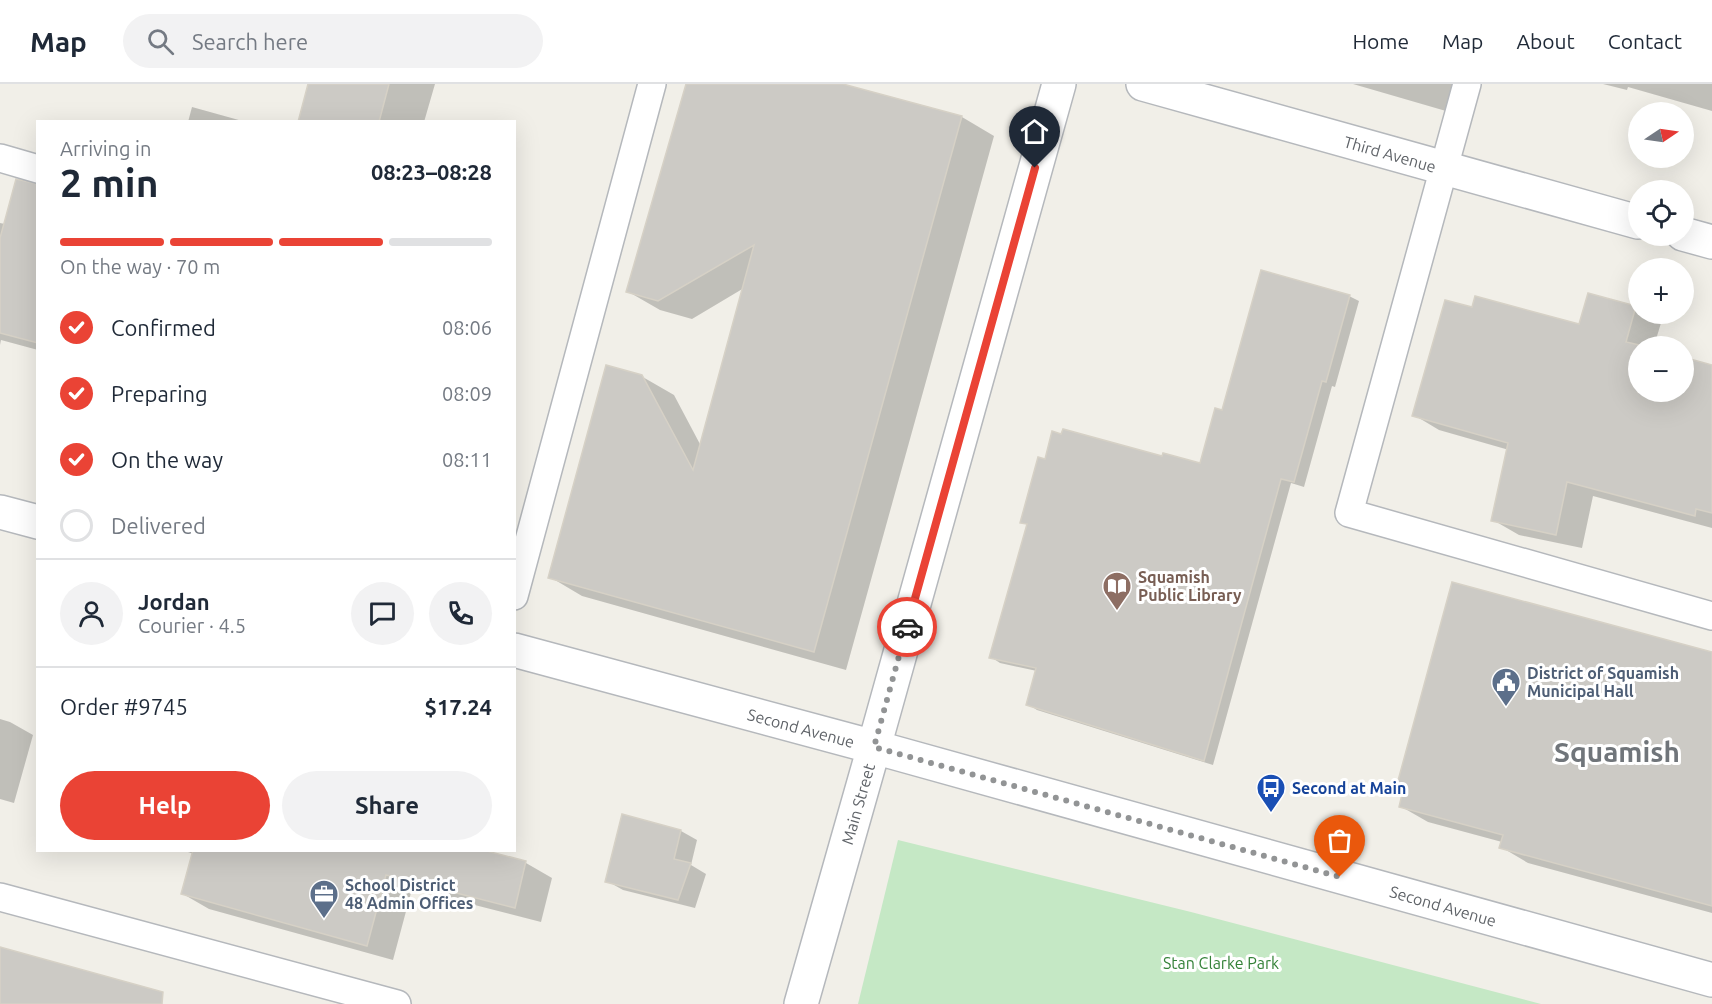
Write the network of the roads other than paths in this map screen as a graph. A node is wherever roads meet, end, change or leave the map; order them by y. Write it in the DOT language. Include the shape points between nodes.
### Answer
graph roads {
  1 [pos="652,84"];
  2 [pos="1059,84"];
  3 [pos="1143,84"];
  4 [pos="1467,84"];
  5 [pos="0,158"];
  6 [pos="36,169"];
  7 [pos="1443,169"];
  8 [pos="1628,219"];
  9 [pos="1694,237"];
  10 [pos="1712,242"];
  11 [pos="0,512"];
  12 [pos="36,521"];
  13 [pos="516,589"];
  14 [pos="1712,616"];
  15 [pos="516,651"];
  16 [pos="874,747"];
  17 [pos="0,897"];
  18 [pos="1712,980"];
  19 [pos="397,1004"];
  20 [pos="801,1004"];
  1 -- 13 [label="lane"];
  2 -- 16 [label="street, Main Street"];
  3 -- 7 [label="street, Third Avenue"];
  4 -- 7 [label="lane"];
  5 -- 6 [label="lane"];
  7 -- 8 [label="street, Third Avenue"];
  7 -- 14 [label="lane" via="1349,513"];
  9 -- 10 [label="street"];
  11 -- 12 [label="street"];
  15 -- 16 [label="street, Second Avenue"];
  16 -- 18 [label="street, Second Avenue"];
  16 -- 20 [label="street, Main Street"];
  17 -- 19 [label="lane"];
}
